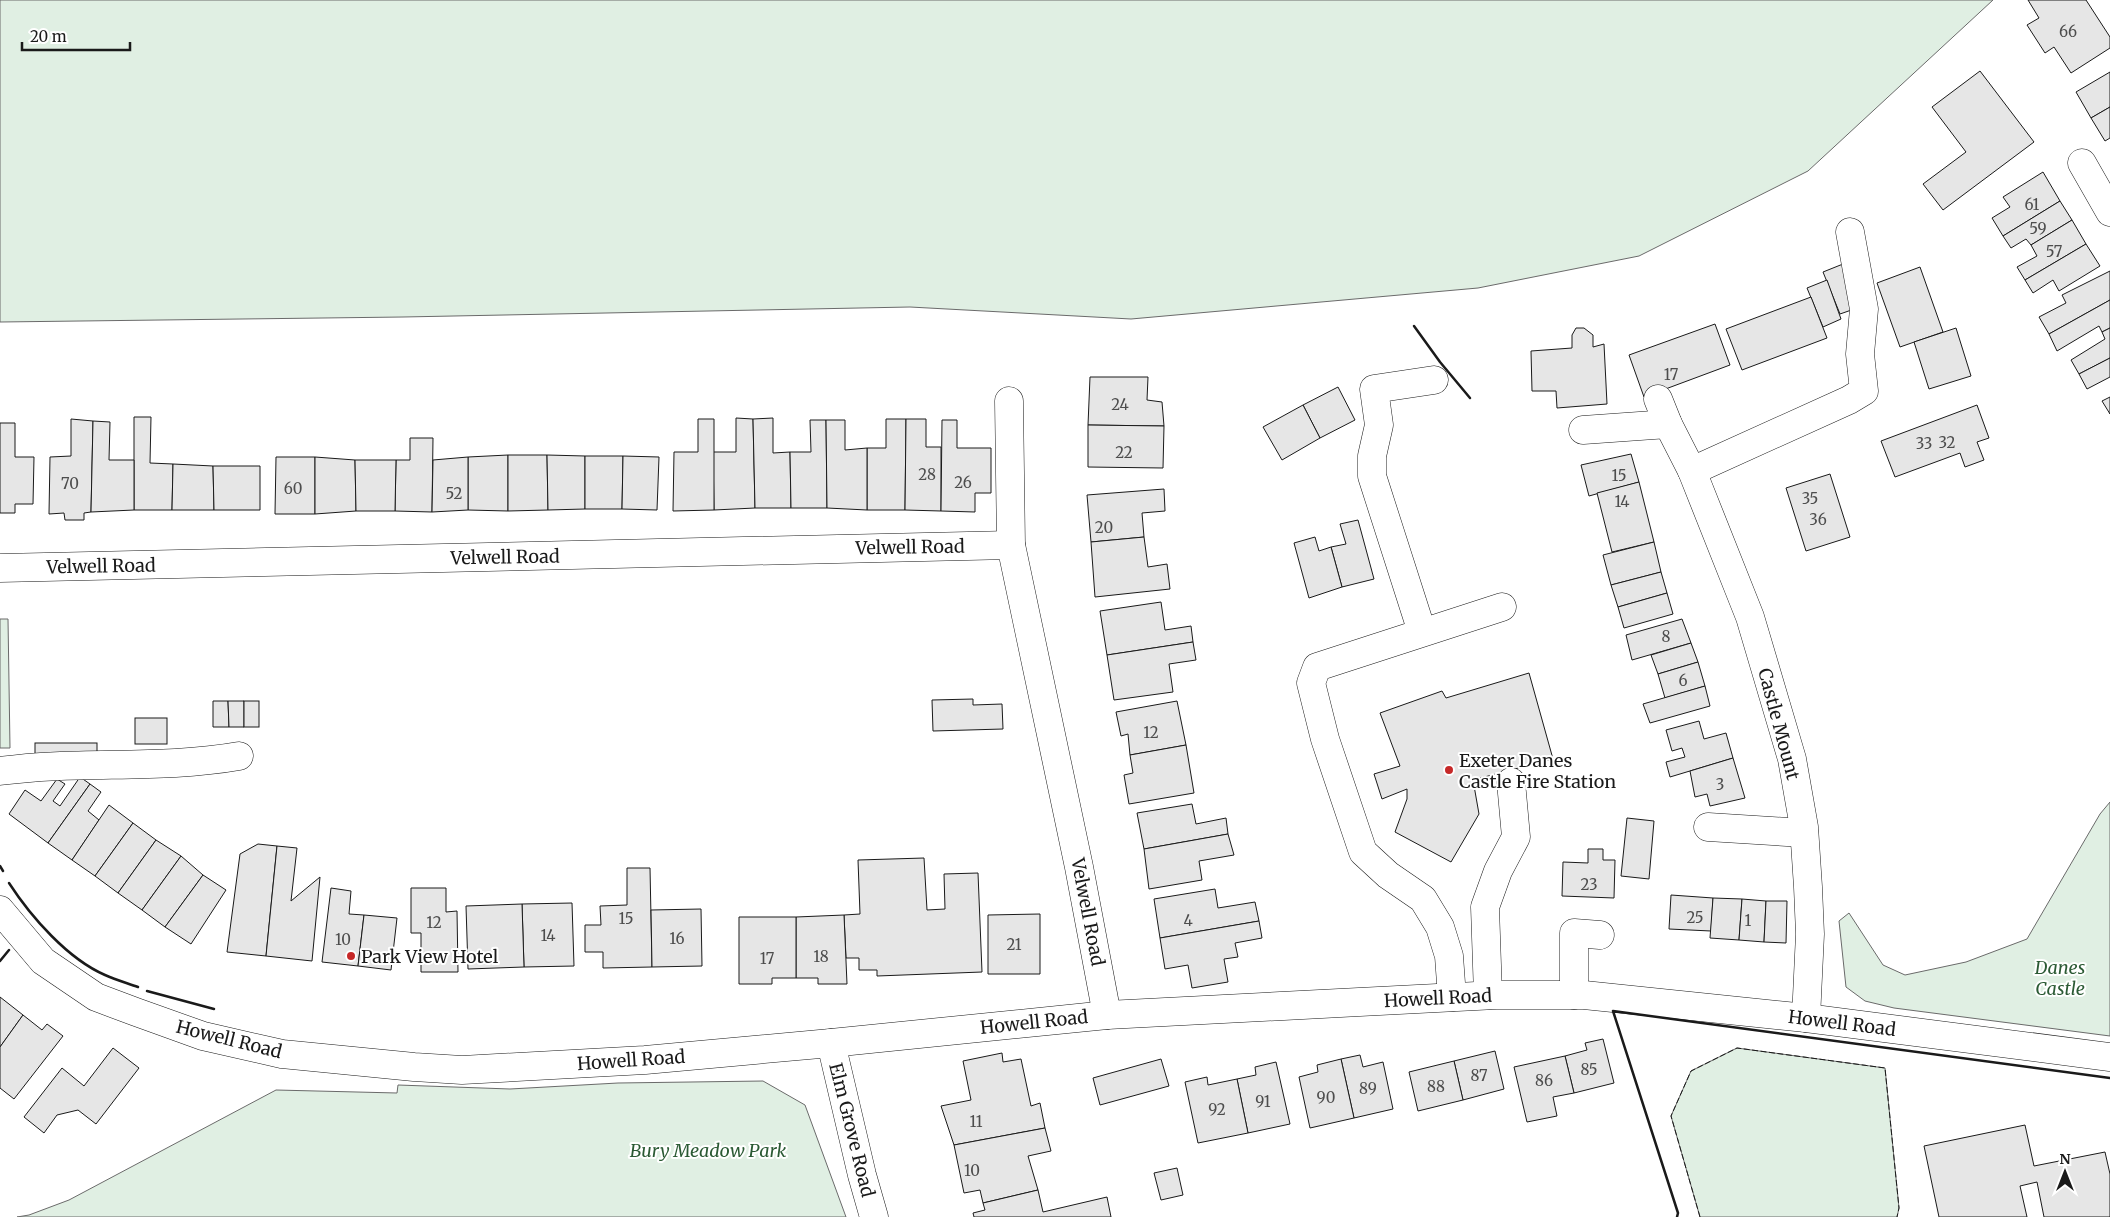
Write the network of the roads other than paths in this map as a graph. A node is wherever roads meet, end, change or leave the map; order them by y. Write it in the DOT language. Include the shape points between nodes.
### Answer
graph roads {
  1 [pos="2082,163"];
  2 [pos="2110,212"];
  3 [pos="1850,232"];
  4 [pos="1434,380"];
  5 [pos="1658,399"];
  6 [pos="1009,401"];
  7 [pos="1668,424"];
  8 [pos="1584,430"];
  9 [pos="1692,472"];
  10 [pos="1011,545"];
  11 [pos="0,568"];
  12 [pos="1502,607"];
  13 [pos="1422,632"];
  14 [pos="239,756"];
  15 [pos="0,771"];
  16 [pos="1511,782"];
  17 [pos="1708,827"];
  18 [pos="1804,833"];
  19 [pos="0,910"];
  20 [pos="1600,935"];
  21 [pos="1574,994"];
  22 [pos="1488,995"];
  23 [pos="1452,997"];
  24 [pos="1107,1015"];
  25 [pos="1806,1018"];
  26 [pos="831,1043"];
  27 [pos="2110,1057"];
  28 [pos="874,1217"];
  1 -- 2 [label="street"];
  3 -- 9 [label="street" via="1864,309 1860,339 1864,391"];
  4 -- 13 [label="street" via="1374,389 1379,425 1372,456 1372,476"];
  5 -- 7 [label="street, Castle Mount"];
  6 -- 10 [label="street, Velwell Road"];
  7 -- 8 [label="street"];
  7 -- 9 [label="street, Castle Mount"];
  9 -- 18 [label="street, Castle Mount" via="1750,617 1792,759"];
  10 -- 11 [label="street, Velwell Road"];
  10 -- 24 [label="street, Velwell Road"];
  12 -- 13 [label="street"];
  13 -- 23 [label="street" via="1317,667 1311,683 1325,739 1363,852 1388,875 1423,899 1440,927 1449,956"];
  14 -- 15 [label="street" via="205,762"];
  16 -- 22 [label="street" via="1516,837 1498,871 1485,907"];
  17 -- 18 [label="street"];
  18 -- 25 [label="street, Castle Mount" via="1810,934"];
  19 -- 26 [label="street, Howell Road" via="43,961 96,997 203,1036 282,1054 462,1070 645,1060"];
  20 -- 21 [label="street" via="1574,933"];
  21 -- 22 [label="street, Howell Road"];
  21 -- 25 [label="street, Howell Road"];
  22 -- 23 [label="street, Howell Road"];
  23 -- 24 [label="street, Howell Road"];
  24 -- 26 [label="street, Howell Road"];
  25 -- 27 [label="street, Howell Road"];
  26 -- 28 [label="street, Elm Grove Road"];
}
